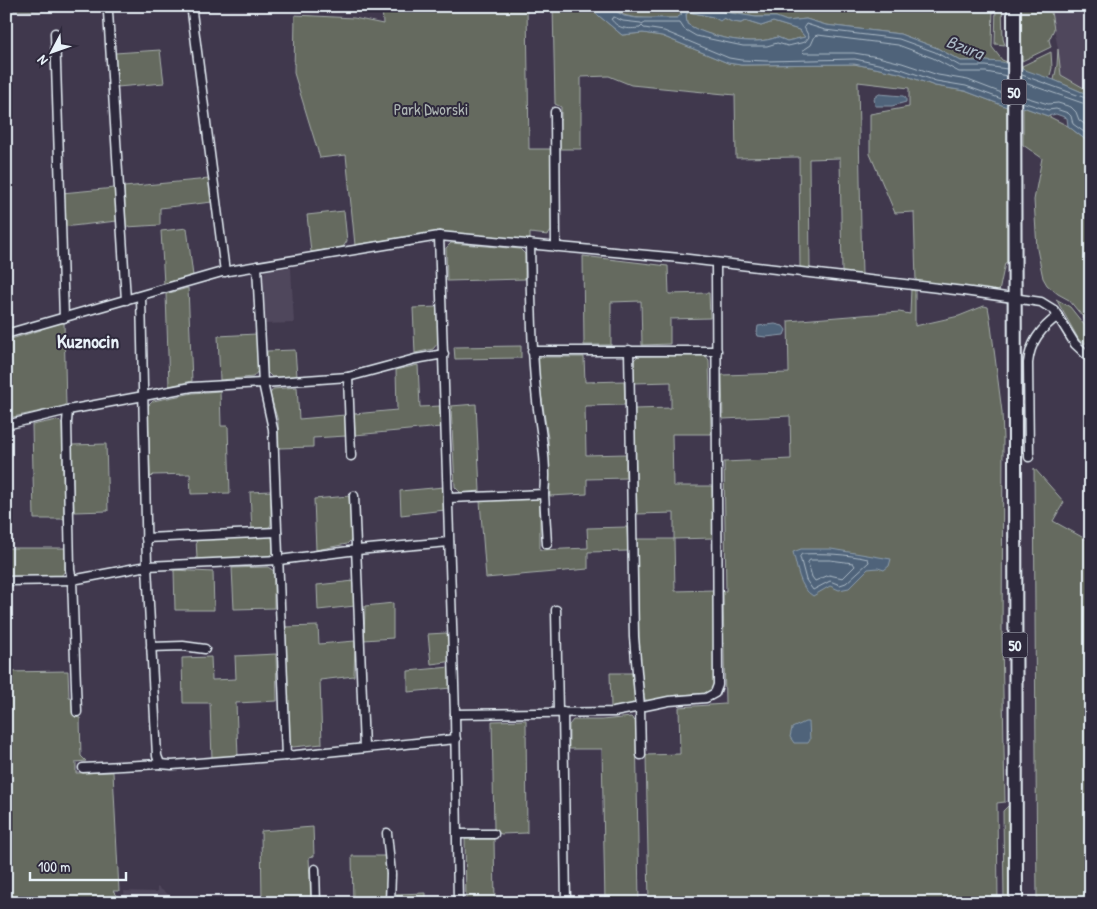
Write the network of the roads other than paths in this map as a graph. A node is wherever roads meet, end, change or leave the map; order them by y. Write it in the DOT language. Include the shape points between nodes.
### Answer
graph roads {
  1 [pos="1014,6"];
  2 [pos="108,12"];
  3 [pos="192,12"];
  4 [pos="55,34"];
  5 [pos="555,112"];
  6 [pos="439,236"];
  7 [pos="530,244"];
  8 [pos="556,247"];
  9 [pos="716,263"];
  10 [pos="256,266"];
  11 [pos="225,272"];
  12 [pos="141,296"];
  13 [pos="1014,298"];
  14 [pos="126,300"];
  15 [pos="1058,316"];
  16 [pos="64,318"];
  17 [pos="6,334"];
  18 [pos="629,350"];
  19 [pos="532,351"];
  20 [pos="716,351"];
  21 [pos="444,354"];
  22 [pos="1091,359"];
  23 [pos="348,376"];
  24 [pos="263,383"];
  25 [pos="144,396"];
  26 [pos="68,410"];
  27 [pos="6,424"];
  28 [pos="351,456"];
  29 [pos="1029,457"];
  30 [pos="544,494"];
  31 [pos="354,496"];
  32 [pos="449,498"];
  33 [pos="277,532"];
  34 [pos="146,538"];
  35 [pos="449,542"];
  36 [pos="546,544"];
  37 [pos="357,550"];
  38 [pos="279,560"];
  39 [pos="147,566"];
  40 [pos="72,580"];
  41 [pos="6,581"];
  42 [pos="556,610"];
  43 [pos="151,647"];
  44 [pos="206,649"];
  45 [pos="640,708"];
  46 [pos="77,712"];
  47 [pos="561,712"];
  48 [pos="455,714"];
  49 [pos="456,739"];
  50 [pos="364,748"];
  51 [pos="641,755"];
  52 [pos="286,756"];
  53 [pos="160,764"];
  54 [pos="84,768"];
  55 [pos="387,833"];
  56 [pos="457,834"];
  57 [pos="494,834"];
  58 [pos="315,869"];
  59 [pos="316,903"];
  60 [pos="390,903"];
  61 [pos="458,903"];
  62 [pos="566,903"];
  63 [pos="1016,903"];
  1 -- 13 [label="main road, 50"];
  2 -- 14 [label="street"];
  3 -- 11 [label="street"];
  4 -- 16 [label="street"];
  5 -- 8 [label="street"];
  6 -- 7 [label="street"];
  6 -- 10 [label="street"];
  6 -- 21 [label="street"];
  7 -- 8 [label="street"];
  7 -- 19 [label="street"];
  8 -- 9 [label="street"];
  9 -- 13 [label="street"];
  9 -- 20 [label="street"];
  10 -- 11 [label="street"];
  10 -- 24 [label="street"];
  11 -- 12 [label="street"];
  12 -- 14 [label="street"];
  12 -- 25 [label="street"];
  13 -- 15 [label="street" via="1041,302"];
  13 -- 63 [label="main road, 50"];
  14 -- 16 [label="street"];
  15 -- 22 [label="street" via="1075,344"];
  15 -- 29 [label="street" via="1039,333 1031,347"];
  16 -- 17 [label="street"];
  18 -- 19 [label="street"];
  18 -- 20 [label="street"];
  18 -- 45 [label="street" via="634,637"];
  19 -- 30 [label="street" via="544,442"];
  20 -- 45 [label="street" via="718,685 715,693 706,698"];
  21 -- 23 [label="street"];
  21 -- 32 [label="street"];
  23 -- 24 [label="street"];
  23 -- 28 [label="street"];
  24 -- 25 [label="street" via="192,388"];
  24 -- 33 [label="street" via="273,429"];
  25 -- 26 [label="street"];
  25 -- 34 [label="street"];
  26 -- 27 [label="street"];
  26 -- 40 [label="street"];
  30 -- 32 [label="street"];
  30 -- 36 [label="street"];
  31 -- 37 [label="street"];
  32 -- 35 [label="street"];
  33 -- 34 [label="street"];
  33 -- 38 [label="street"];
  34 -- 39 [label="street"];
  35 -- 37 [label="street"];
  35 -- 48 [label="street"];
  37 -- 38 [label="street"];
  37 -- 50 [label="street"];
  38 -- 39 [label="street"];
  38 -- 52 [label="street"];
  39 -- 40 [label="street"];
  39 -- 43 [label="street"];
  40 -- 41 [label="street"];
  40 -- 46 [label="street"];
  42 -- 47 [label="street"];
  43 -- 44 [label="street"];
  43 -- 53 [label="street"];
  45 -- 47 [label="street" via="614,712"];
  45 -- 51 [label="street"];
  47 -- 48 [label="street"];
  47 -- 62 [label="street"];
  48 -- 49 [label="street"];
  49 -- 50 [label="street"];
  49 -- 56 [label="street"];
  50 -- 52 [label="street"];
  52 -- 53 [label="street"];
  53 -- 54 [label="street"];
  55 -- 60 [label="street"];
  56 -- 57 [label="street"];
  56 -- 61 [label="street"];
  58 -- 59 [label="street"];
}
